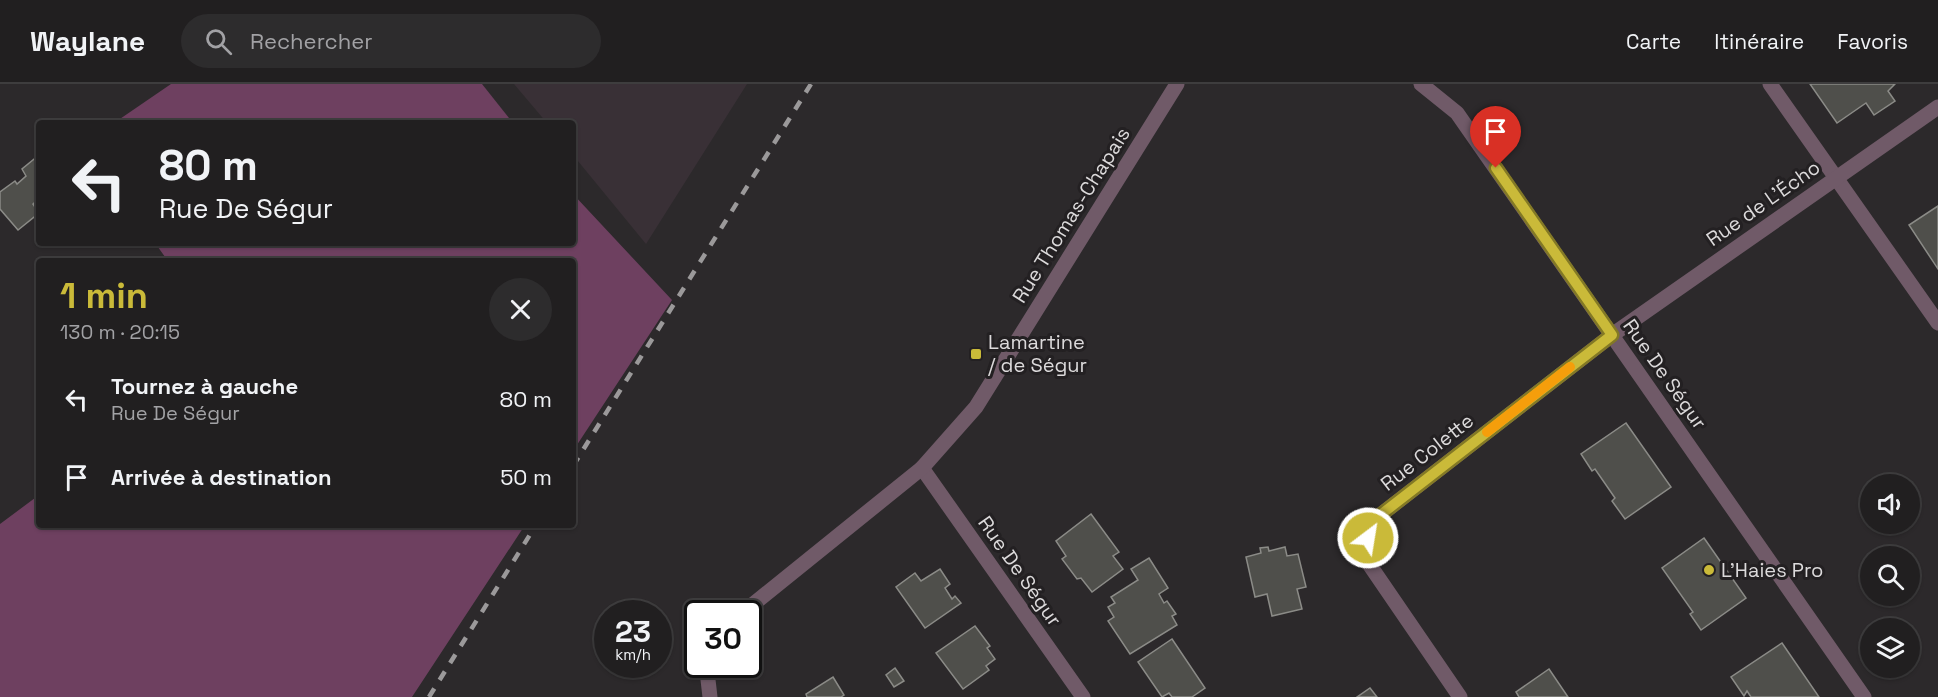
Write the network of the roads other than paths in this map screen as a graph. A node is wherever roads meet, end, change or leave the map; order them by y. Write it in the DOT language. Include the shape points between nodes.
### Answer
graph roads {
  1 [pos="1177,84"];
  2 [pos="1421,84"];
  3 [pos="1770,84"];
  4 [pos="1938,107"];
  5 [pos="1836,178"];
  6 [pos="1938,322"];
  7 [pos="1612,335"];
  8 [pos="922,468"];
  9 [pos="758,600"];
  10 [pos="708,678"];
  11 [pos="710,697"];
  12 [pos="1083,697"];
  13 [pos="1460,697"];
  14 [pos="1864,697"];
  1 -- 8 [label="street, Rue Thomas-Chapais" via="976,407"];
  2 -- 7 [label="street, Rue De Ségur" via="1457,113"];
  3 -- 5 [label="street"];
  4 -- 5 [label="street, Rue de L'Écho"];
  5 -- 6 [label="street"];
  5 -- 7 [label="street, Rue de L'Écho"];
  7 -- 13 [label="street, Rue Colette" via="1379,516 1368,538 1369,564"];
  7 -- 14 [label="street, Rue De Ségur"];
  8 -- 9 [label="street, Rue Thomas-Chapais"];
  8 -- 12 [label="street, Rue De Ségur"];
  10 -- 11 [label="street"];
}
